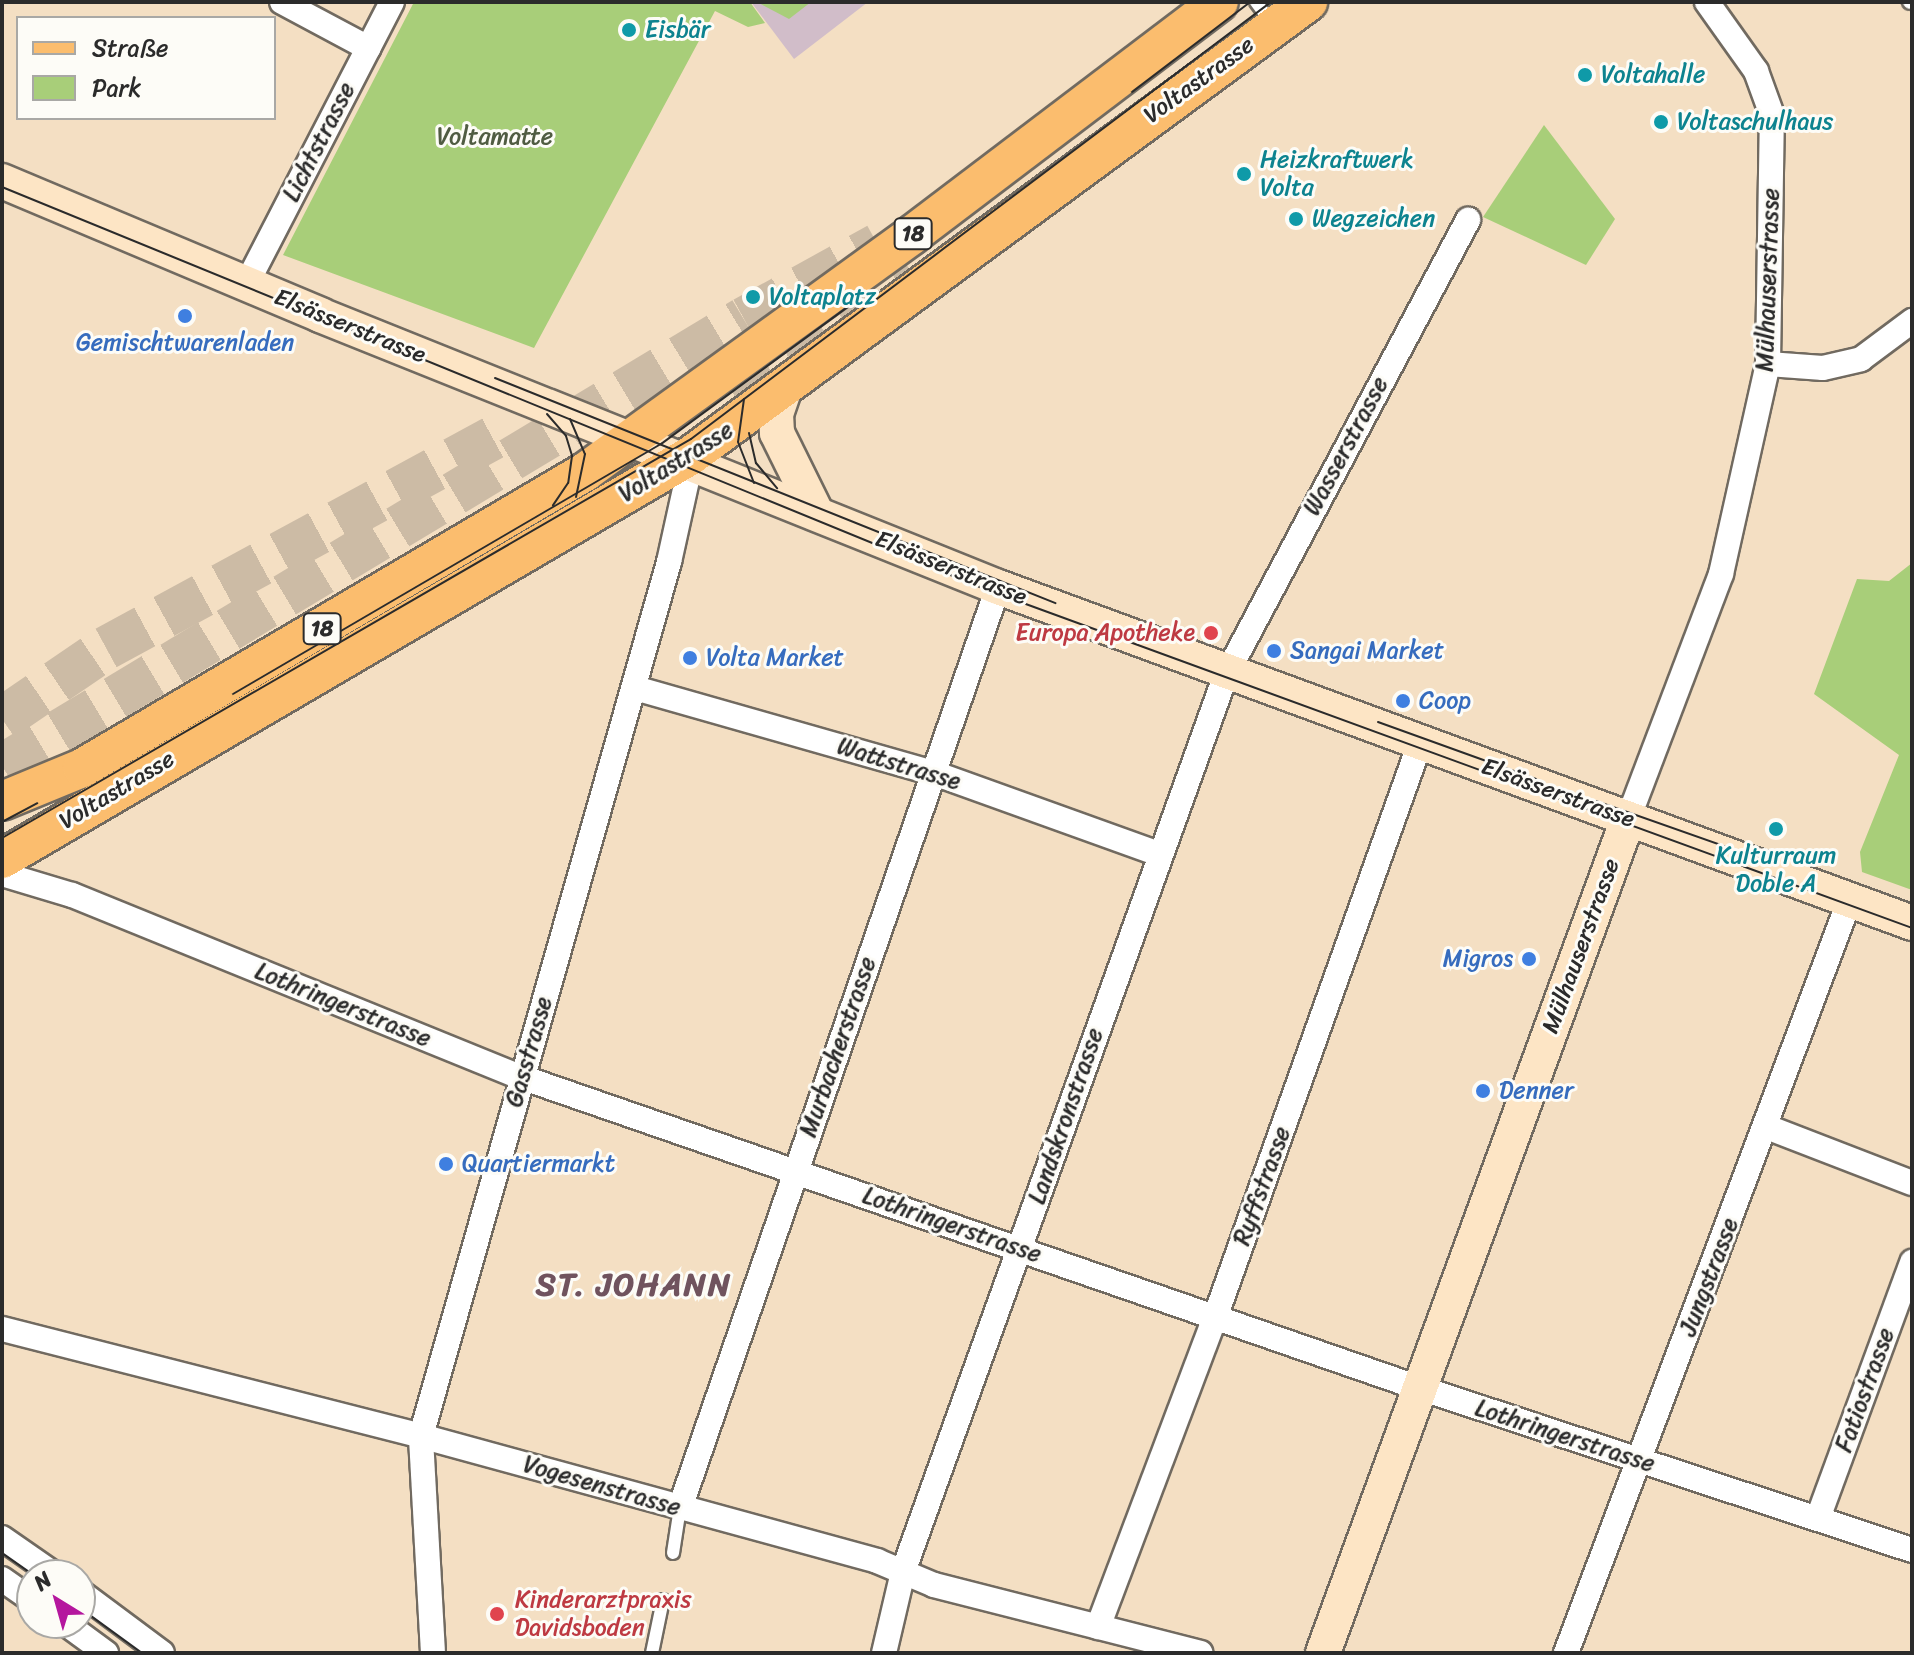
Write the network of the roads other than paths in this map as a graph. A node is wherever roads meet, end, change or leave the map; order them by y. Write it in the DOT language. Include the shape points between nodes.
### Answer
graph roads {
  1 [pos="282,2"];
  2 [pos="392,2"];
  3 [pos="1308,2"];
  4 [pos="1707,2"];
  5 [pos="1263,9"];
  6 [pos="1203,10"];
  7 [pos="368,48"];
  8 [pos="2,181"];
  9 [pos="1468,220"];
  10 [pos="247,283"];
  11 [pos="1912,321"];
  12 [pos="1768,364"];
  13 [pos="785,388"];
  14 [pos="633,440"];
  15 [pos="683,460"];
  16 [pos="817,514"];
  17 [pos="998,587"];
  18 [pos="1227,673"];
  19 [pos="635,688"];
  20 [pos="1420,743"];
  21 [pos="934,773"];
  22 [pos="2,801"];
  23 [pos="1628,819"];
  24 [pos="1159,854"];
  25 [pos="2,859"];
  26 [pos="2,874"];
  27 [pos="1850,899"];
  28 [pos="1912,923"];
  29 [pos="521,1077"];
  30 [pos="1767,1127"];
  31 [pos="795,1170"];
  32 [pos="1912,1183"];
  33 [pos="1019,1250"];
  34 [pos="1912,1262"];
  35 [pos="1216,1315"];
  36 [pos="2,1329"];
  37 [pos="1418,1387"];
  38 [pos="421,1436"];
  39 [pos="1639,1461"];
  40 [pos="680,1508"];
  41 [pos="1818,1518"];
  42 [pos="2,1538"];
  43 [pos="1912,1550"];
  44 [pos="673,1553"];
  45 [pos="32,1559"];
  46 [pos="903,1572"];
  47 [pos="663,1600"];
  48 [pos="96,1604"];
  49 [pos="1098,1627"];
  50 [pos="87,1639"];
  51 [pos="106,1653"];
  52 [pos="162,1653"];
  53 [pos="433,1653"];
  54 [pos="652,1653"];
  55 [pos="884,1653"];
  56 [pos="1200,1653"];
  57 [pos="1323,1653"];
  58 [pos="1566,1653"];
  1 -- 7 [label="street"];
  2 -- 7 [label="street, Lichtstrasse"];
  3 -- 5 [label="main road, Voltastrasse / 18"];
  4 -- 12 [label="street, Mülhauserstrasse" via="1756,71 1772,115"];
  5 -- 13 [label="main road, Voltastrasse / 18"];
  6 -- 14 [label="main road, Voltastrasse / 18"];
  7 -- 10 [label="street, Lichtstrasse"];
  8 -- 10 [label="street, Elsässerstrasse"];
  9 -- 18 [label="street, Wasserstrasse"];
  10 -- 14 [label="street, Elsässerstrasse"];
  11 -- 12 [label="street" via="1861,359 1823,368"];
  12 -- 23 [label="street, Mülhauserstrasse" via="1721,574"];
  13 -- 15 [label="main road, Voltastrasse / 18"];
  13 -- 16 [label="street" via="776,414 777,433"];
  14 -- 15 [label="street, Elsässerstrasse"];
  14 -- 22 [label="main road, Voltastrasse / 18" via="492,530 82,768"];
  15 -- 16 [label="street, Elsässerstrasse"];
  15 -- 19 [label="street, Gasstrasse" via="688,481"];
  15 -- 25 [label="main road, Voltastrasse / 18"];
  16 -- 17 [label="street, Elsässerstrasse"];
  17 -- 18 [label="street, Elsässerstrasse"];
  17 -- 21 [label="street, Murbacherstrasse"];
  18 -- 20 [label="street, Elsässerstrasse"];
  18 -- 24 [label="street, Landskronstrasse"];
  19 -- 21 [label="street, Wattstrasse"];
  19 -- 29 [label="street, Gasstrasse"];
  20 -- 23 [label="street, Elsässerstrasse"];
  20 -- 35 [label="street, Ryffstrasse"];
  21 -- 24 [label="street, Wattstrasse"];
  21 -- 31 [label="street, Murbacherstrasse"];
  23 -- 27 [label="street, Elsässerstrasse"];
  23 -- 37 [label="street, Mülhauserstrasse"];
  24 -- 33 [label="street, Landskronstrasse"];
  26 -- 29 [label="street, Lothringerstrasse" via="72,895"];
  27 -- 28 [label="street, Elsässerstrasse"];
  27 -- 30 [label="street, Jungstrasse"];
  29 -- 31 [label="street, Lothringerstrasse"];
  29 -- 38 [label="street, Gasstrasse"];
  30 -- 32 [label="street"];
  30 -- 39 [label="street, Jungstrasse"];
  31 -- 33 [label="street, Lothringerstrasse"];
  31 -- 40 [label="street, Murbacherstrasse"];
  33 -- 35 [label="street, Lothringerstrasse"];
  33 -- 46 [label="street, Landskronstrasse"];
  34 -- 41 [label="street, Fatiostrasse"];
  35 -- 37 [label="street, Lothringerstrasse"];
  35 -- 49 [label="street, Ryffstrasse"];
  36 -- 38 [label="street, Vogesenstrasse"];
  37 -- 39 [label="street, Lothringerstrasse"];
  37 -- 57 [label="street, Mülhauserstrasse"];
  38 -- 40 [label="street, Vogesenstrasse"];
  38 -- 53 [label="street, Gasstrasse"];
  39 -- 41 [label="street, Lothringerstrasse"];
  39 -- 58 [label="street, Jungstrasse"];
  40 -- 44 [label="lane"];
  40 -- 46 [label="street, Vogesenstrasse"];
  41 -- 43 [label="street, Lothringerstrasse"];
  42 -- 45 [label="street"];
  46 -- 49 [label="street, Vogesenstrasse"];
  46 -- 55 [label="street, Landskronstrasse"];
  47 -- 54 [label="lane"];
  48 -- 52 [label="street"];
  49 -- 56 [label="street, Vogesenstrasse"];
  50 -- 51 [label="street"];
}
